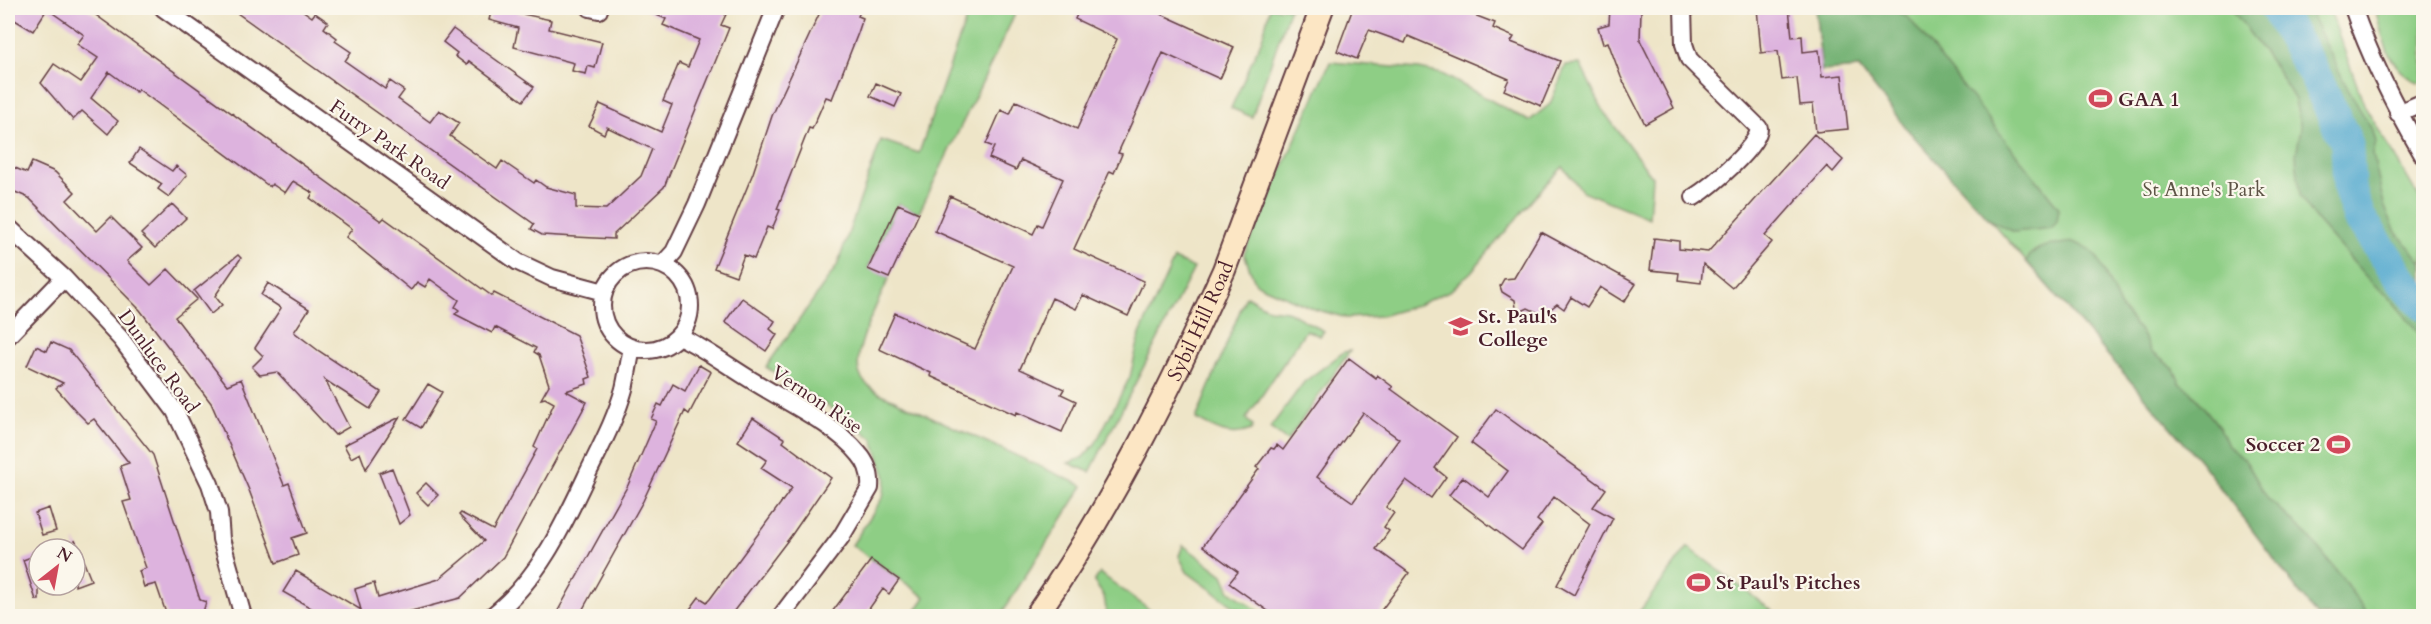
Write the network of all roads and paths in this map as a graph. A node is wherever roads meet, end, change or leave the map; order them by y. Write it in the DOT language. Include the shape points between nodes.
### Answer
graph roads {
  1 [pos="163,8"];
  2 [pos="776,8"];
  3 [pos="1322,8"];
  4 [pos="1683,8"];
  5 [pos="2353,8"];
  6 [pos="2424,102"];
  7 [pos="2398,113"];
  8 [pos="2424,157"];
  9 [pos="1694,197"];
  10 [pos="8,227"];
  11 [pos="662,265"];
  12 [pos="64,278"];
  13 [pos="604,292"];
  14 [pos="8,336"];
  15 [pos="679,336"];
  16 [pos="632,348"];
  17 [pos="243,616"];
  18 [pos="492,616"];
  19 [pos="781,616"];
  20 [pos="1036,616"];
  1 -- 13 [label="street, Furry Park Road" via="518,261 552,278"];
  2 -- 11 [label="street" via="698,204 674,252"];
  3 -- 20 [label="main road, Sybil Hill Road" via="1205,312 1114,489"];
  4 -- 9 [label="street" via="1684,44 1689,59 1759,128 1756,140"];
  5 -- 7 [label="street"];
  6 -- 7 [label="street"];
  7 -- 8 [label="street"];
  10 -- 12 [label="street, Dunluce Road"];
  11 -- 13 [label="street" via="648,262 621,270"];
  11 -- 15 [label="street" via="684,283 689,296 688,317"];
  12 -- 14 [label="street"];
  12 -- 17 [label="street, Dunluce Road" via="121,339 175,411 210,484"];
  13 -- 16 [label="street" via="603,312 609,331"];
  15 -- 16 [label="street" via="656,349"];
  15 -- 19 [label="street, Vernon Rise" via="720,358 844,439 867,465 870,488 841,537"];
  16 -- 18 [label="street" via="624,389 609,429 568,514 527,583"];
}
